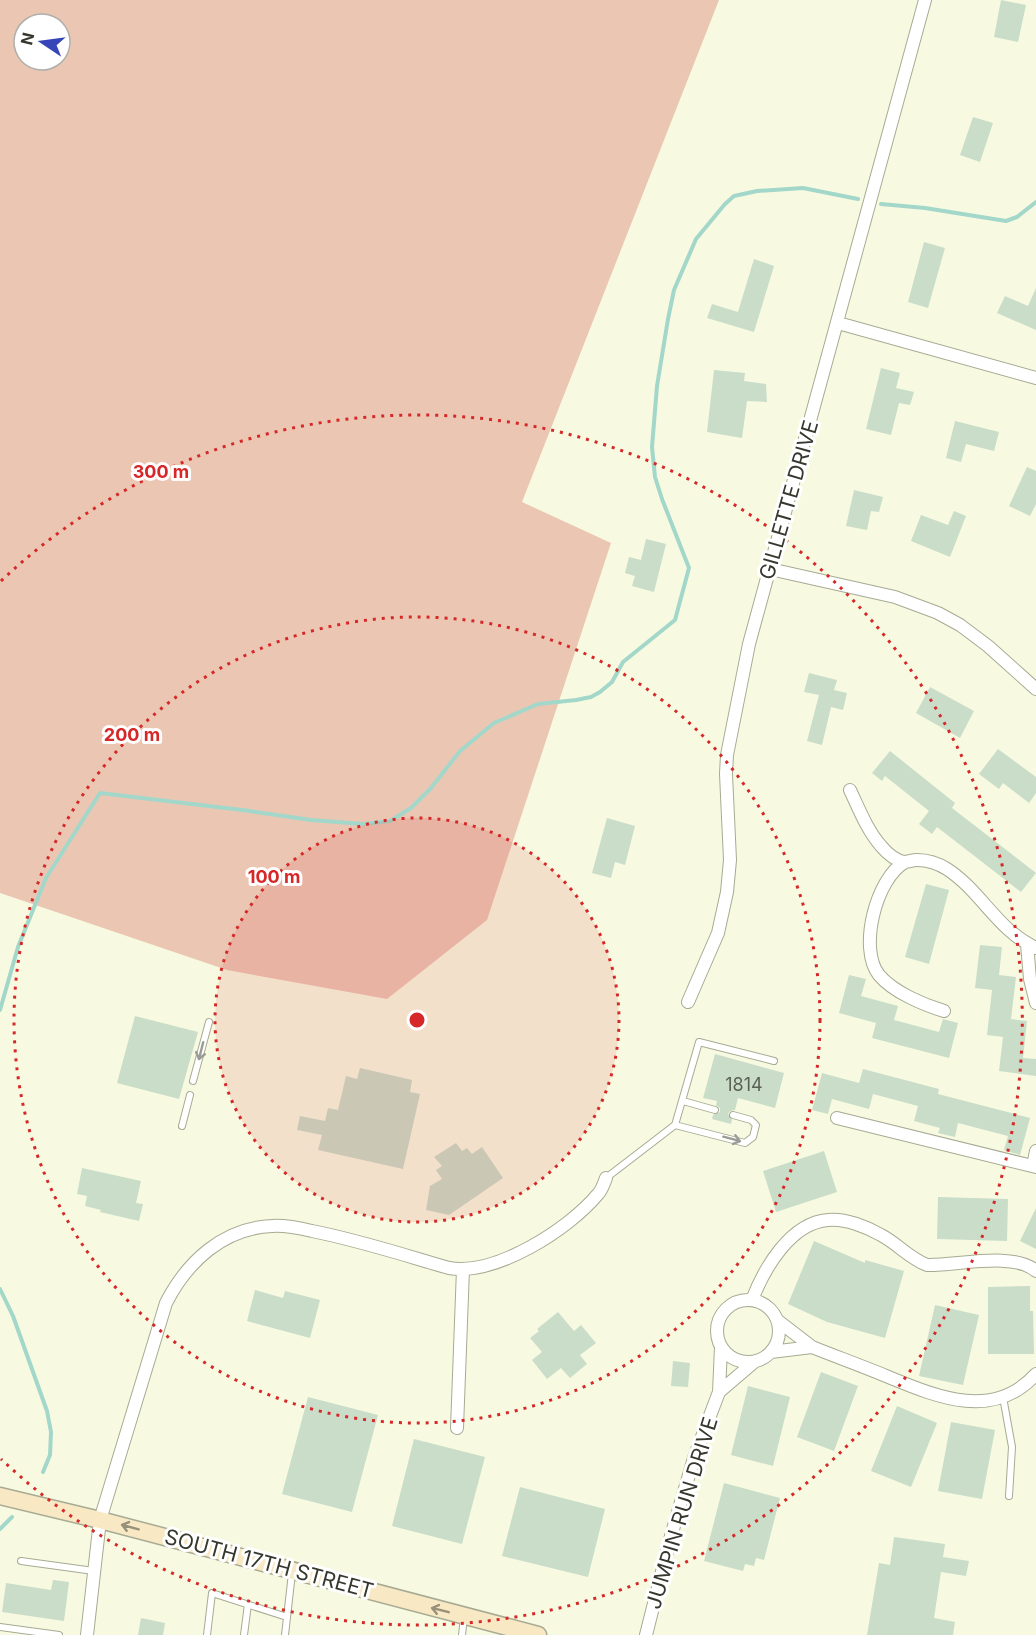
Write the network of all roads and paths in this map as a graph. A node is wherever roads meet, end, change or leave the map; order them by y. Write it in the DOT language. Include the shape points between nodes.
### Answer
graph roads {
  1 [pos="925,0"];
  2 [pos="838,323"];
  3 [pos="1036,378"];
  4 [pos="770,569"];
  5 [pos="1036,689"];
  6 [pos="850,790"];
  7 [pos="905,862"];
  8 [pos="1032,946"];
  9 [pos="688,1002"];
  10 [pos="1036,1003"];
  11 [pos="944,1011"];
  12 [pos="208,1022"];
  13 [pos="774,1061"];
  14 [pos="194,1081"];
  15 [pos="190,1095"];
  16 [pos="683,1101"];
  17 [pos="715,1110"];
  18 [pos="733,1115"];
  19 [pos="837,1118"];
  20 [pos="182,1125"];
  21 [pos="675,1125"];
  22 [pos="1036,1151"];
  23 [pos="1034,1166"];
  24 [pos="606,1178"];
  25 [pos="463,1269"];
  26 [pos="1036,1271"];
  27 [pos="752,1300"];
  28 [pos="777,1320"];
  29 [pos="721,1347"];
  30 [pos="812,1347"];
  31 [pos="771,1352"];
  32 [pos="753,1363"];
  33 [pos="1036,1374"];
  34 [pos="719,1392"];
  35 [pos="1003,1397"];
  36 [pos="457,1428"];
  37 [pos="0,1496"];
  38 [pos="1009,1496"];
  39 [pos="100,1520"];
  40 [pos="21,1561"];
  41 [pos="293,1570"];
  42 [pos="94,1571"];
  43 [pos="248,1604"];
  44 [pos="464,1616"];
  45 [pos="287,1617"];
  46 [pos="0,1627"];
  47 [pos="59,1635"];
  48 [pos="87,1635"];
  49 [pos="207,1635"];
  50 [pos="244,1635"];
  51 [pos="285,1635"];
  52 [pos="462,1635"];
  53 [pos="538,1635"];
  54 [pos="646,1635"];
  1 -- 2 [label="street, GILLETTE DRIVE"];
  2 -- 3 [label="street"];
  2 -- 4 [label="street, GILLETTE DRIVE"];
  4 -- 5 [label="street" via="895,597 938,612 988,646"];
  4 -- 9 [label="street, GILLETTE DRIVE" via="749,644 727,755 730,860 723,916"];
  6 -- 7 [label="street" via="881,847"];
  7 -- 8 [label="street" via="928,861 947,869 1000,923"];
  7 -- 11 [label="street" via="883,887 870,929 871,956 884,981 917,1001"];
  8 -- 10 [label="street" via="1030,979"];
  12 -- 14 [label="lane, one-way"];
  13 -- 16 [label="lane" via="699,1042"];
  15 -- 20 [label="lane"];
  16 -- 17 [label="lane"];
  16 -- 21 [label="lane"];
  21 -- 18 [label="lane, one-way" via="745,1143 753,1137 756,1125"];
  19 -- 23 [label="street"];
  21 -- 24 [label="lane"];
  22 -- 23 [label="street"];
  24 -- 25 [label="street" via="599,1193 576,1215 540,1241 504,1260"];
  25 -- 36 [label="street"];
  25 -- 39 [label="street" via="325,1233 274,1225 249,1230 205,1252 189,1266 166,1303"];
  26 -- 27 [label="street" via="1005,1262 927,1265 880,1234 829,1219 811,1224 788,1242 767,1269"];
  27 -- 28 [label="street, JUMPIN RUN DRIVE" via="767,1307"];
  27 -- 29 [label="street, JUMPIN RUN DRIVE" via="736,1302 723,1312 717,1328"];
  28 -- 30 [label="street, JUMPIN RUN DRIVE"];
  28 -- 31 [label="street" via="779,1336"];
  29 -- 32 [label="street" via="736,1360"];
  29 -- 34 [label="street, JUMPIN RUN DRIVE"];
  30 -- 31 [label="street, JUMPIN RUN DRIVE"];
  30 -- 35 [label="street, JUMPIN RUN DRIVE" via="934,1395 972,1402"];
  31 -- 32 [label="street, JUMPIN RUN DRIVE"];
  32 -- 34 [label="street, JUMPIN RUN DRIVE"];
  33 -- 35 [label="street, JUMPIN RUN DRIVE" via="1019,1390"];
  34 -- 54 [label="street, JUMPIN RUN DRIVE" via="670,1536"];
  35 -- 38 [label="lane" via="1012,1447"];
  37 -- 39 [label="main road, SOUTH 17TH STREET"];
  41 -- 39 [label="main road, SOUTH 17TH STREET, one-way"];
  39 -- 42 [label="street"];
  40 -- 42 [label="lane"];
  44 -- 41 [label="main road, SOUTH 17TH STREET, one-way"];
  41 -- 45 [label="lane"];
  42 -- 48 [label="street"];
  43 -- 45 [label="lane"];
  43 -- 49 [label="lane" via="212,1593"];
  43 -- 50 [label="lane"];
  44 -- 52 [label="lane"];
  44 -- 53 [label="main road, SOUTH 17TH STREET"];
  45 -- 51 [label="lane"];
  46 -- 47 [label="lane"];
}
